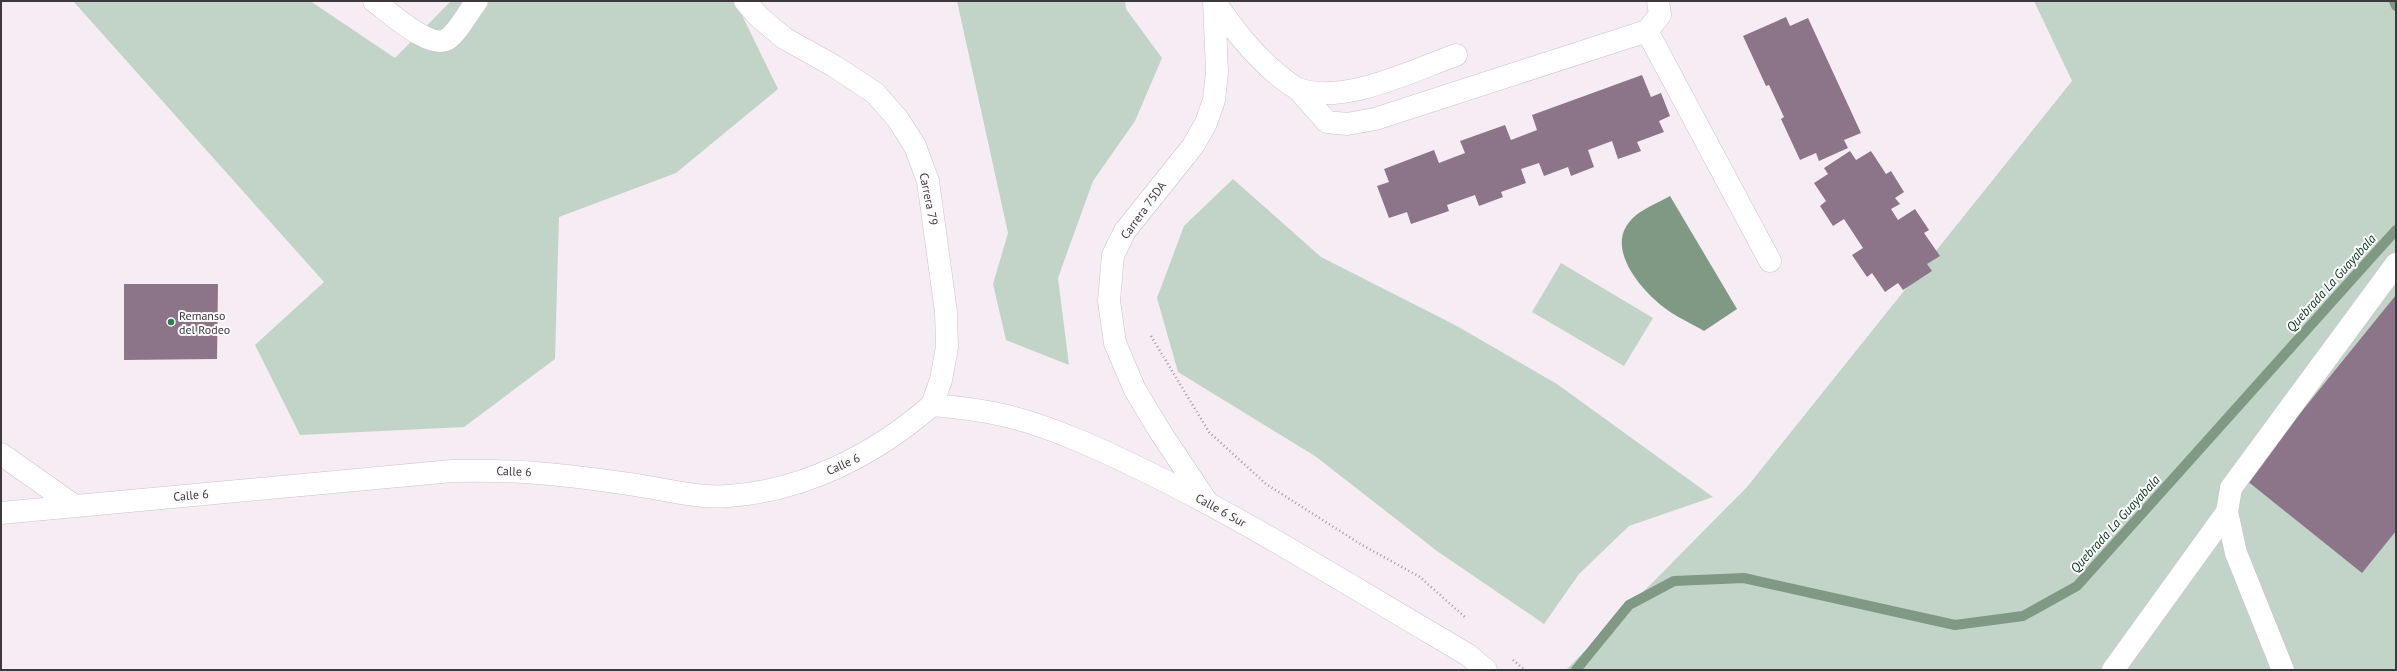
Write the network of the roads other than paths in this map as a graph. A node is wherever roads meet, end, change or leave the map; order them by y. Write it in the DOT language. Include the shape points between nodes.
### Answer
graph roads {
  1 [pos="374,1"];
  2 [pos="476,1"];
  3 [pos="745,1"];
  4 [pos="1215,1"];
  5 [pos="1658,1"];
  6 [pos="1647,31"];
  7 [pos="1456,55"];
  8 [pos="1298,89"];
  9 [pos="1770,261"];
  10 [pos="2396,264"];
  11 [pos="932,405"];
  12 [pos="1,454"];
  13 [pos="1207,502"];
  14 [pos="73,506"];
  15 [pos="2227,512"];
  16 [pos="1,513"];
  17 [pos="1486,670"];
  18 [pos="2113,670"];
  19 [pos="2283,670"];
  1 -- 2 [label="street" via="428,40 440,42 449,38"];
  3 -- 11 [label="street, Carrera 79" via="784,38 875,93 898,118 915,146 928,181 946,312 946,347 941,380"];
  4 -- 8 [label="street" via="1256,57"];
  4 -- 13 [label="street, Carrera 75DA" via="1217,72 1214,100 1206,123 1193,146 1125,231 1113,255 1109,301 1115,343 1135,390"];
  5 -- 6 [label="street" via="1660,15"];
  6 -- 8 [label="street" via="1375,119 1347,124 1327,122"];
  6 -- 9 [label="street"];
  7 -- 8 [label="street" via="1354,91 1330,94"];
  10 -- 15 [label="street" via="2231,488"];
  11 -- 13 [label="street, Calle 6 Sur" via="974,409 1008,416 1074,439"];
  11 -- 14 [label="street, Calle 6" via="905,429 859,457 817,475 755,494 727,497 548,473 496,470 452,471"];
  12 -- 14 [label="street"];
  13 -- 17 [label="street, Calle 6 Sur" via="1468,655"];
  14 -- 16 [label="street, Calle 6"];
  15 -- 18 [label="street"];
  15 -- 19 [label="street" via="2236,553"];
}
